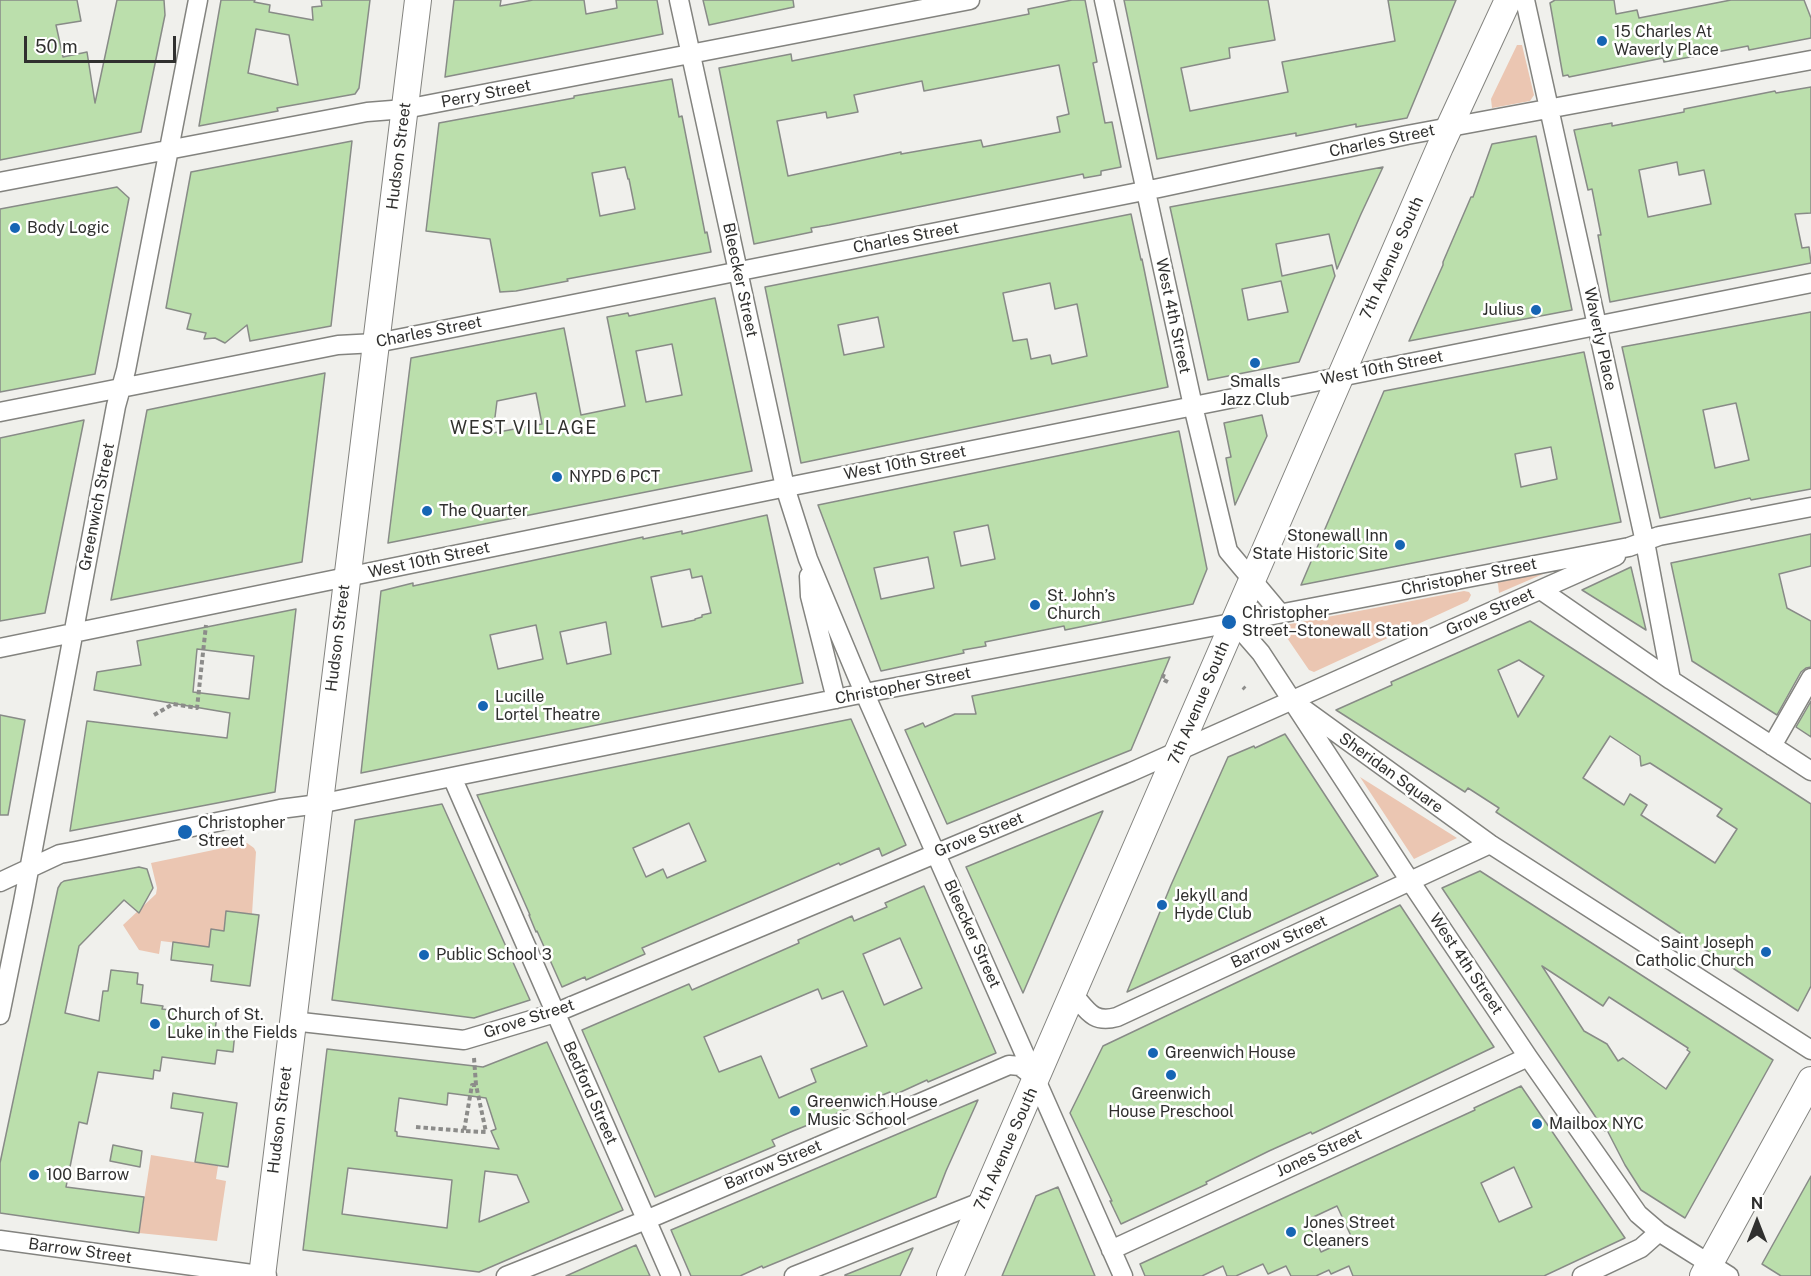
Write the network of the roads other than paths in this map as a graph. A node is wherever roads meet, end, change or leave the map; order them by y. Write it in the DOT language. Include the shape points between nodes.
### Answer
graph roads {
  1 [pos="198,0"];
  2 [pos="418,0"];
  3 [pos="679,0"];
  4 [pos="970,0"];
  5 [pos="1104,0"];
  6 [pos="1508,0"];
  7 [pos="1525,0"];
  8 [pos="691,54"];
  9 [pos="1811,60"];
  10 [pos="405,109"];
  11 [pos="1549,110"];
  12 [pos="1450,127"];
  13 [pos="168,150"];
  14 [pos="0,182"];
  15 [pos="1146,191"];
  16 [pos="738,271"];
  17 [pos="1811,283"];
  18 [pos="1597,325"];
  19 [pos="376,343"];
  20 [pos="1340,376"];
  21 [pos="121,387"];
  22 [pos="1193,406"];
  23 [pos="0,412"];
  24 [pos="786,488"];
  25 [pos="1811,507"];
  26 [pos="1645,542"];
  27 [pos="807,559"];
  28 [pos="345,577"];
  29 [pos="1252,581"];
  30 [pos="1541,590"];
  31 [pos="1280,613"];
  32 [pos="1234,622"];
  33 [pos="74,633"];
  34 [pos="0,648"];
  35 [pos="1811,678"];
  36 [pos="1671,680"];
  37 [pos="865,693"];
  38 [pos="836,699"];
  39 [pos="1293,701"];
  40 [pos="1772,746"];
  41 [pos="1178,752"];
  42 [pos="1811,771"];
  43 [pos="452,777"];
  44 [pos="319,804"];
  45 [pos="1490,844"];
  46 [pos="935,853"];
  47 [pos="29,869"];
  48 [pos="1410,881"];
  49 [pos="0,882"];
  50 [pos="1073,994"];
  51 [pos="555,1013"];
  52 [pos="0,1015"];
  53 [pos="292,1021"];
  54 [pos="1811,1050"];
  55 [pos="1528,1057"];
  56 [pos="1036,1079"];
  57 [pos="1811,1080"];
  58 [pos="983,1201"];
  59 [pos="646,1220"];
  60 [pos="1659,1232"];
  61 [pos="0,1240"];
  62 [pos="1111,1250"];
  63 [pos="1714,1272"];
  64 [pos="262,1276"];
  65 [pos="267,1276"];
  66 [pos="506,1276"];
  67 [pos="671,1276"];
  68 [pos="794,1276"];
  69 [pos="950,1276"];
  70 [pos="1123,1276"];
  71 [pos="1582,1276"];
  1 -- 13 [label="street, Greenwich Street"];
  2 -- 10 [label="main road, Hudson Street"];
  3 -- 8 [label="street, Bleecker Street"];
  4 -- 8 [label="street, Perry Street"];
  5 -- 15 [label="street, West 4th Street"];
  6 -- 12 [label="main road, 7th Avenue South"];
  7 -- 11 [label="street, Waverly Place"];
  8 -- 10 [label="street, Perry Street"];
  8 -- 16 [label="street, Bleecker Street"];
  9 -- 11 [label="street, Charles Street"];
  10 -- 13 [label="street, Perry Street" via="367,112"];
  10 -- 19 [label="main road, Hudson Street"];
  11 -- 12 [label="street, Charles Street"];
  11 -- 18 [label="street, Waverly Place"];
  12 -- 15 [label="street, Charles Street"];
  12 -- 20 [label="main road, 7th Avenue South"];
  13 -- 14 [label="street, Perry Street"];
  13 -- 21 [label="street, Greenwich Street"];
  15 -- 16 [label="street, Charles Street"];
  15 -- 22 [label="street, West 4th Street"];
  16 -- 19 [label="street, Charles Street"];
  16 -- 24 [label="street, Bleecker Street"];
  17 -- 18 [label="street, West 10th Street"];
  18 -- 20 [label="street, West 10th Street"];
  18 -- 26 [label="street, Waverly Place"];
  19 -- 21 [label="street, Charles Street" via="338,345"];
  19 -- 28 [label="main road, Hudson Street"];
  20 -- 22 [label="street, West 10th Street"];
  20 -- 29 [label="main road, 7th Avenue South"];
  21 -- 23 [label="street, Charles Street"];
  21 -- 33 [label="street, Greenwich Street"];
  22 -- 24 [label="street, West 10th Street"];
  22 -- 29 [label="street, West 4th Street" via="1228,551"];
  24 -- 27 [label="street, Bleecker Street"];
  24 -- 28 [label="street, West 10th Street"];
  25 -- 26 [label="street, Christopher Street"];
  26 -- 30 [label="street, Grove Street"];
  26 -- 31 [label="street, Christopher Street"];
  26 -- 36 [label="street, Waverly Place"];
  27 -- 37 [label="street, Bleecker Street"];
  27 -- 38 [label="street, Bleecker Street" via="810,596"];
  28 -- 33 [label="street, West 10th Street"];
  28 -- 44 [label="main road, Hudson Street"];
  29 -- 31 [label="street, West 4th Street"];
  29 -- 32 [label="main road, 7th Avenue South"];
  30 -- 36 [label="street"];
  30 -- 39 [label="street, Grove Street"];
  31 -- 32 [label="street, Christopher Street"];
  32 -- 37 [label="street, Christopher Street"];
  32 -- 39 [label="street, West 4th Street" via="1261,653"];
  32 -- 41 [label="main road, 7th Avenue South"];
  33 -- 34 [label="street, West 10th Street"];
  33 -- 47 [label="street, Greenwich Street"];
  35 -- 40 [label="street"];
  36 -- 40 [label="street"];
  37 -- 38 [label="street, Christopher Street"];
  37 -- 46 [label="street, Bleecker Street"];
  38 -- 43 [label="street, Christopher Street"];
  39 -- 41 [label="street, Grove Street"];
  39 -- 45 [label="street, Sheridan Square"];
  39 -- 48 [label="street, West 4th Street"];
  40 -- 42 [label="street"];
  41 -- 46 [label="street, Grove Street"];
  41 -- 50 [label="main road, 7th Avenue South"];
  43 -- 44 [label="street, Christopher Street"];
  43 -- 51 [label="street, Bedford Street"];
  44 -- 47 [label="street, Christopher Street" via="68,852"];
  44 -- 53 [label="main road, Hudson Street"];
  45 -- 48 [label="street, Barrow Street"];
  45 -- 54 [label="street, Sheridan Square"];
  46 -- 51 [label="street, Grove Street"];
  46 -- 56 [label="street, Bleecker Street"];
  47 -- 49 [label="street, Christopher Street"];
  47 -- 52 [label="street, Greenwich Street"];
  48 -- 50 [label="street, Barrow Street" via="1118,1017 1095,1017"];
  48 -- 55 [label="street, West 4th Street"];
  50 -- 56 [label="main road, 7th Avenue South"];
  51 -- 53 [label="street, Grove Street" via="464,1040"];
  51 -- 59 [label="street, Bedford Street"];
  53 -- 64 [label="main road, Hudson Street"];
  55 -- 60 [label="street, West 4th Street" via="1638,1214"];
  55 -- 62 [label="street, Jones Street"];
  56 -- 58 [label="main road, 7th Avenue South"];
  56 -- 59 [label="street, Barrow Street" via="1020,1066 1009,1065"];
  56 -- 62 [label="street, Bleecker Street"];
  57 -- 63 [label="main road"];
  58 -- 68 [label="street"];
  58 -- 69 [label="main road, 7th Avenue South"];
  59 -- 66 [label="street, Barrow Street"];
  59 -- 67 [label="street, Bedford Street"];
  60 -- 63 [label="street, West 4th Street"];
  60 -- 71 [label="street" via="1641,1248"];
  61 -- 64 [label="street, Barrow Street"];
  62 -- 70 [label="street, Bleecker Street"];
  64 -- 65 [label="street, Barrow Street"];
}
